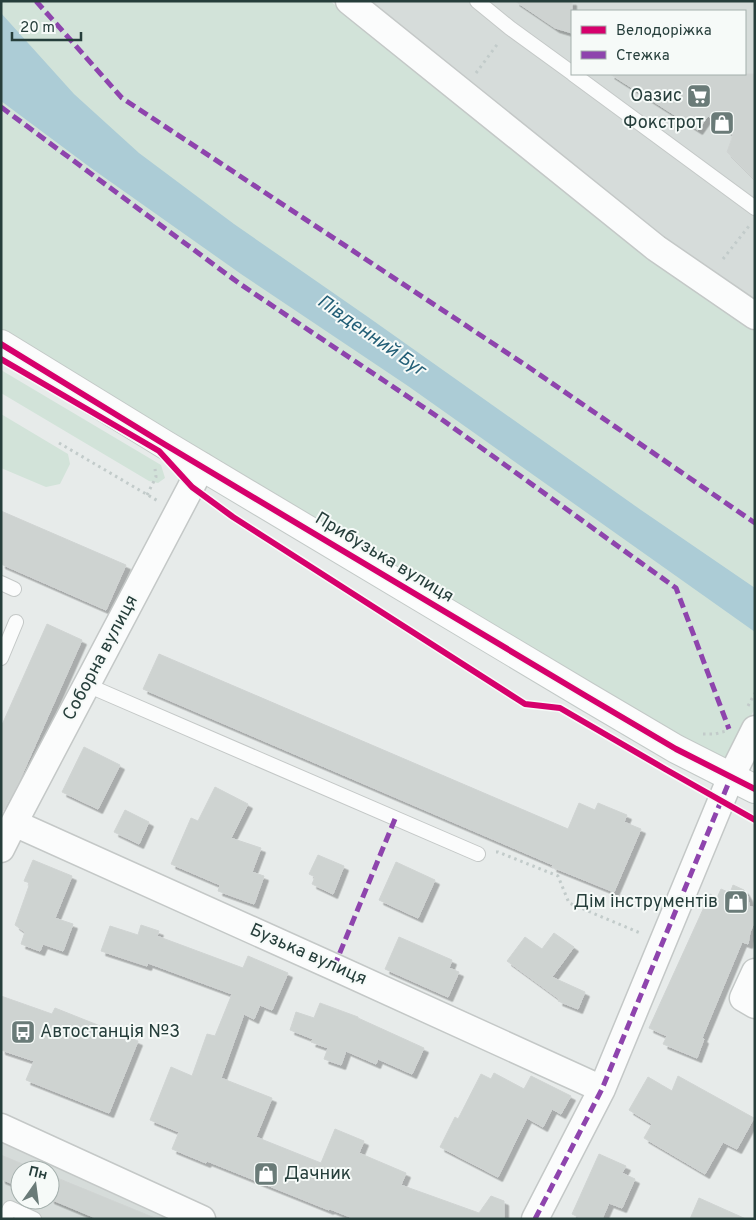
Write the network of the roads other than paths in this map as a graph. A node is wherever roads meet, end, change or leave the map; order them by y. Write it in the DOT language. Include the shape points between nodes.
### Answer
graph roads {
  1 [pos="348,1"];
  2 [pos="477,1"];
  3 [pos="571,73"];
  4 [pos="573,75"];
  5 [pos="754,215"];
  6 [pos="755,316"];
  7 [pos="1,344"];
  8 [pos="202,466"];
  9 [pos="1,583"];
  10 [pos="14,589"];
  11 [pos="16,622"];
  12 [pos="1,658"];
  13 [pos="87,685"];
  14 [pos="743,723"];
  15 [pos="743,783"];
  16 [pos="8,820"];
  17 [pos="1,849"];
  18 [pos="478,854"];
  19 [pos="755,972"];
  20 [pos="755,1004"];
  21 [pos="602,1089"];
  22 [pos="1,1127"];
  23 [pos="5,1219"];
  24 [pos="34,1219"];
  25 [pos="202,1219"];
  26 [pos="535,1219"];
  1 -- 6 [label="street" via="656,248"];
  2 -- 3 [label="lane"];
  4 -- 5 [label="lane"];
  7 -- 8 [label="street, Прибузька вулиця"];
  8 -- 13 [label="street, Соборна вулиця"];
  8 -- 15 [label="street, Прибузька вулиця" via="602,706"];
  9 -- 10 [label="lane"];
  11 -- 12 [label="lane"];
  13 -- 16 [label="street, Соборна вулиця"];
  13 -- 18 [label="lane"];
  14 -- 15 [label="street"];
  15 -- 21 [label="street" via="663,941"];
  16 -- 17 [label="street, Соборна вулиця"];
  16 -- 21 [label="street, Бузька вулиця"];
  19 -- 20 [label="street" via="743,998"];
  21 -- 26 [label="street"];
  22 -- 25 [label="street"];
  23 -- 24 [label="lane" via="10,1208"];
}
